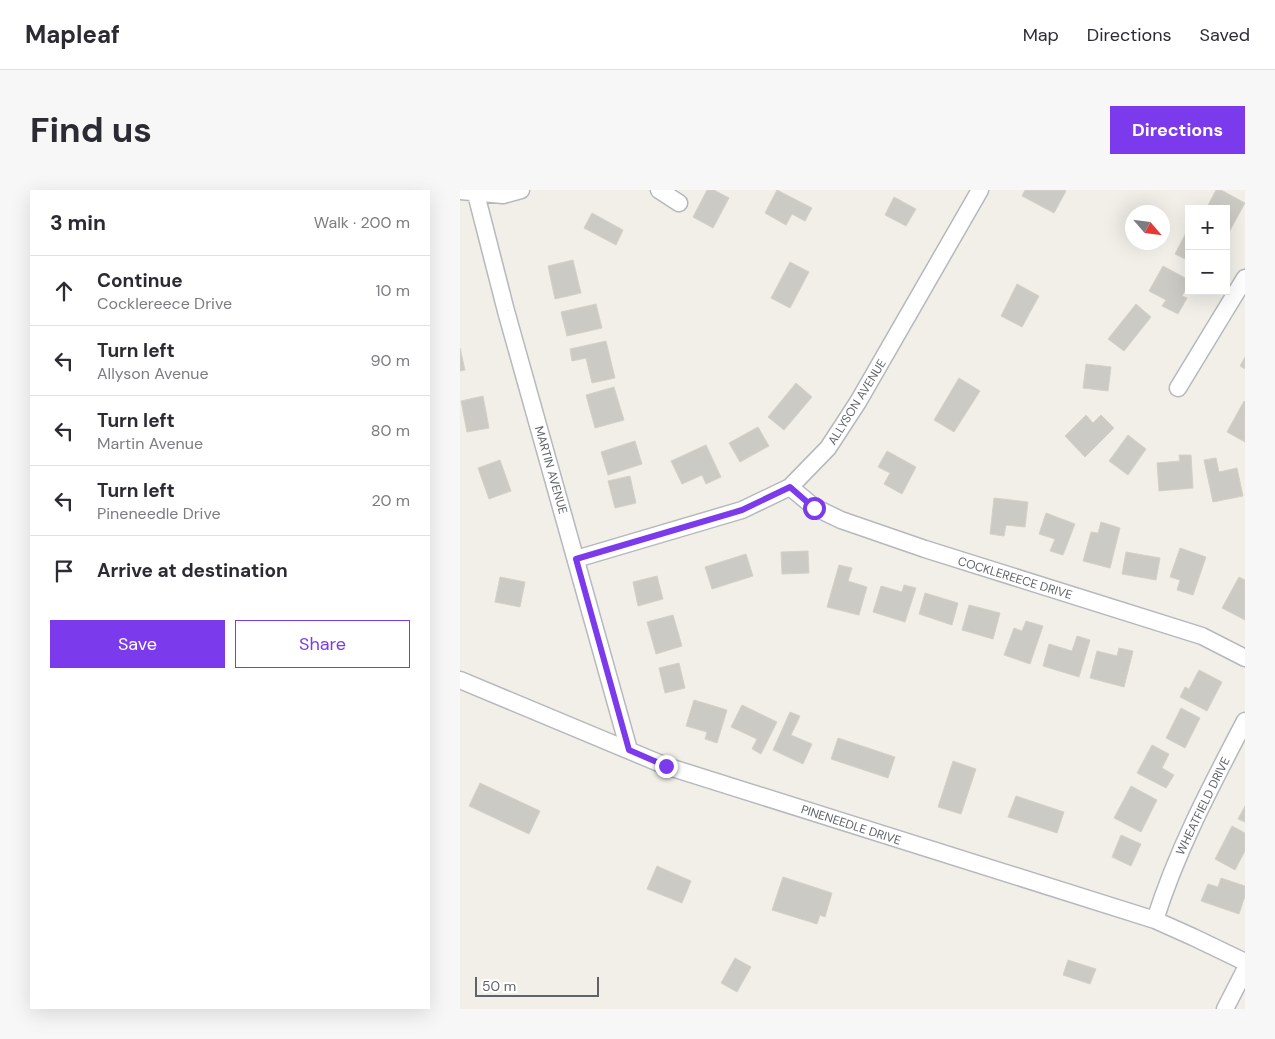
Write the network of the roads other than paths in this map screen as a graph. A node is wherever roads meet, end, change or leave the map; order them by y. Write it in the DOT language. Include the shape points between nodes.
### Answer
graph roads {
  1 [pos="521,190"];
  2 [pos="659,190"];
  3 [pos="980,190"];
  4 [pos="470,191"];
  5 [pos="679,203"];
  6 [pos="1245,278"];
  7 [pos="1178,388"];
  8 [pos="790,487"];
  9 [pos="576,559"];
  10 [pos="1245,658"];
  11 [pos="460,680"];
  12 [pos="1245,721"];
  13 [pos="629,750"];
  14 [pos="1155,920"];
  15 [pos="1245,962"];
  16 [pos="1245,970"];
  17 [pos="1225,1009"];
  1 -- 4 [label="street" via="503,195"];
  2 -- 5 [label="street"];
  3 -- 8 [label="street, ALLYSON AVENUE" via="858,402 828,448"];
  4 -- 9 [label="street, MARTIN AVENUE"];
  6 -- 7 [label="street"];
  8 -- 9 [label="street, ALLYSON AVENUE" via="742,510"];
  8 -- 10 [label="street, COCKLEREECE DRIVE" via="814,508 841,520 925,550 1202,636"];
  9 -- 13 [label="street, MARTIN AVENUE"];
  11 -- 13 [label="street, PINENEEDLE DRIVE"];
  12 -- 14 [label="street, WHEATFIELD DRIVE" via="1194,818"];
  13 -- 14 [label="street, PINENEEDLE DRIVE" via="666,766"];
  14 -- 15 [label="street, PINENEEDLE DRIVE"];
  16 -- 17 [label="street"];
}
